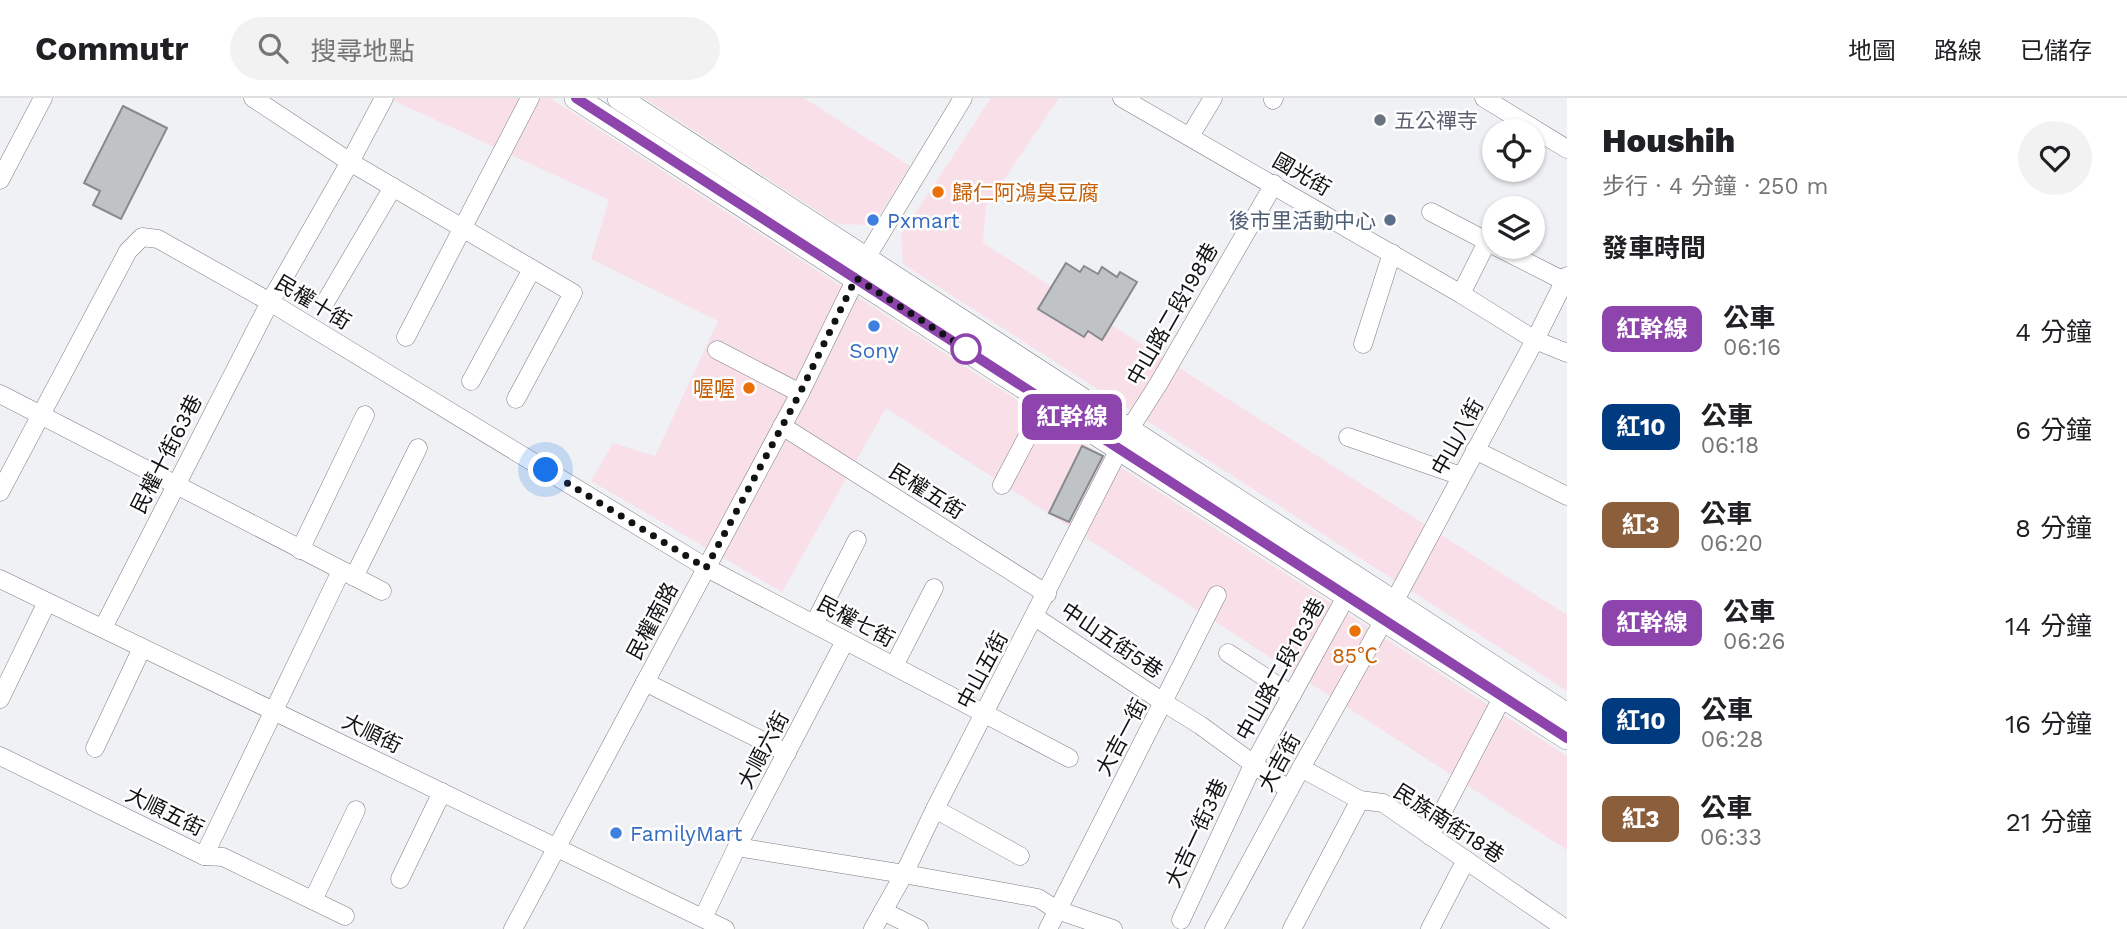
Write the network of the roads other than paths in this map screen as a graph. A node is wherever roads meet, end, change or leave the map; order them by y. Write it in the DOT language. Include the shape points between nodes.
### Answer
graph roads {
  1 [pos="43,98"];
  2 [pos="253,98"];
  3 [pos="384,98"];
  4 [pos="530,98"];
  5 [pos="576,98"];
  6 [pos="619,98"];
  7 [pos="962,98"];
  8 [pos="1122,98"];
  9 [pos="1213,98"];
  10 [pos="1484,98"];
  11 [pos="1190,136"];
  12 [pos="1567,149"];
  13 [pos="350,162"];
  14 [pos="0,180"];
  15 [pos="1273,184"];
  16 [pos="394,187"];
  17 [pos="1431,212"];
  18 [pos="464,229"];
  19 [pos="1482,239"];
  20 [pos="1392,253"];
  21 [pos="1484,259"];
  22 [pos="1523,259"];
  23 [pos="861,268"];
  24 [pos="532,269"];
  25 [pos="1565,279"];
  26 [pos="1461,294"];
  27 [pos="326,301"];
  28 [pos="270,302"];
  29 [pos="406,337"];
  30 [pos="1535,340"];
  31 [pos="1363,344"];
  32 [pos="718,350"];
  33 [pos="1567,353"];
  34 [pos="471,381"];
  35 [pos="800,393"];
  36 [pos="0,394"];
  37 [pos="516,399"];
  38 [pos="1046,401"];
  39 [pos="40,415"];
  40 [pos="365,415"];
  41 [pos="782,426"];
  42 [pos="1348,437"];
  43 [pos="1125,439"];
  44 [pos="418,448"];
  45 [pos="1475,450"];
  46 [pos="1461,476"];
  47 [pos="175,485"];
  48 [pos="1002,485"];
  49 [pos="0,492"];
  50 [pos="1567,496"];
  51 [pos="857,540"];
  52 [pos="300,550"];
  53 [pos="706,568"];
  54 [pos="347,574"];
  55 [pos="0,579"];
  56 [pos="934,588"];
  57 [pos="382,592"];
  58 [pos="1047,594"];
  59 [pos="1347,594"];
  60 [pos="1217,595"];
  61 [pos="47,602"];
  62 [pos="1390,610"];
  63 [pos="1035,617"];
  64 [pos="814,624"];
  65 [pos="103,628"];
  66 [pos="845,641"];
  67 [pos="142,648"];
  68 [pos="1228,653"];
  69 [pos="894,666"];
  70 [pos="645,682"];
  71 [pos="1292,695"];
  72 [pos="1503,696"];
  73 [pos="0,699"];
  74 [pos="1163,702"];
  75 [pos="274,711"];
  76 [pos="985,714"];
  77 [pos="1567,715"];
  78 [pos="1567,738"];
  79 [pos="95,748"];
  80 [pos="787,753"];
  81 [pos="0,756"];
  82 [pos="1069,758"];
  83 [pos="1253,765"];
  84 [pos="1301,768"];
  85 [pos="1289,790"];
  86 [pos="442,792"];
  87 [pos="1360,800"];
  88 [pos="935,809"];
  89 [pos="356,810"];
  90 [pos="1430,835"];
  91 [pos="737,847"];
  92 [pos="557,848"];
  93 [pos="204,856"];
  94 [pos="1020,856"];
  95 [pos="1466,860"];
  96 [pos="904,874"];
  97 [pos="400,879"];
  98 [pos="313,900"];
  99 [pos="1058,910"];
  100 [pos="883,911"];
  101 [pos="345,916"];
  102 [pos="703,918"];
  103 [pos="1181,920"];
  104 [pos="513,929"];
  105 [pos="725,929"];
  106 [pos="873,929"];
  107 [pos="919,929"];
  108 [pos="1048,929"];
  109 [pos="1113,929"];
  110 [pos="1214,929"];
  111 [pos="1292,929"];
  112 [pos="1430,929"];
  113 [pos="1566,929"];
  1 -- 14 [label="street"];
  2 -- 13 [label="street"];
  3 -- 13 [label="street, 民權十街63巷"];
  4 -- 18 [label="street"];
  5 -- 23 [label="main road"];
  6 -- 23 [label="main road"];
  7 -- 23 [label="street, 民權南路"];
  8 -- 11 [label="street, 國光街"];
  9 -- 11 [label="street"];
  10 -- 12 [label="street"];
  11 -- 15 [label="street, 國光街"];
  13 -- 16 [label="street"];
  13 -- 28 [label="street, 民權十街63巷"];
  15 -- 20 [label="street, 國光街"];
  15 -- 43 [label="street, 中山路二段198巷"];
  16 -- 18 [label="street"];
  16 -- 27 [label="street"];
  17 -- 19 [label="street"];
  18 -- 24 [label="street"];
  18 -- 29 [label="street"];
  20 -- 26 [label="street, 國光街"];
  20 -- 31 [label="street"];
  21 -- 26 [label="street"];
  22 -- 25 [label="street"];
  23 -- 35 [label="street, 民權南路"];
  23 -- 38 [label="main road"];
  23 -- 43 [label="main road"];
  24 -- 34 [label="street"];
  24 -- 37 [label="street" via="573,293"];
  25 -- 30 [label="street, 中山八街"];
  26 -- 30 [label="street, 國光街"];
  28 -- 39 [label="street, 民權十街" via="158,239 142,237 128,250"];
  28 -- 47 [label="street, 民權十街63巷"];
  28 -- 53 [label="street, 民權十街"];
  30 -- 33 [label="street, 國光街"];
  30 -- 45 [label="street, 中山八街"];
  32 -- 35 [label="street"];
  35 -- 41 [label="street, 民權南路"];
  36 -- 39 [label="street"];
  38 -- 43 [label="main road"];
  38 -- 48 [label="street"];
  39 -- 47 [label="street"];
  39 -- 49 [label="street, 民權十街"];
  40 -- 52 [label="street"];
  41 -- 53 [label="street, 民權南路"];
  41 -- 58 [label="street, 民權五街"];
  42 -- 46 [label="street"];
  43 -- 58 [label="street, 中山五街"];
  43 -- 59 [label="main road"];
  43 -- 62 [label="main road"];
  44 -- 54 [label="street, 大順五街"];
  45 -- 46 [label="street, 中山八街"];
  45 -- 50 [label="street"];
  46 -- 62 [label="street, 中山八街"];
  47 -- 52 [label="street"];
  47 -- 65 [label="street, 民權十街63巷"];
  51 -- 64 [label="street"];
  52 -- 54 [label="street"];
  53 -- 64 [label="street, 民權七街"];
  53 -- 70 [label="street, 民權南路"];
  54 -- 57 [label="street"];
  54 -- 75 [label="street, 大順五街"];
  55 -- 61 [label="street, 大順街"];
  56 -- 69 [label="street"];
  58 -- 63 [label="street, 中山五街"];
  59 -- 62 [label="main road"];
  59 -- 71 [label="street, 中山路二段183巷"];
  60 -- 74 [label="street"];
  61 -- 65 [label="street, 大順街"];
  61 -- 73 [label="street"];
  62 -- 72 [label="main road"];
  62 -- 77 [label="main road"];
  62 -- 84 [label="street, 大吉街"];
  63 -- 74 [label="street, 中山五街5巷"];
  63 -- 76 [label="street, 中山五街"];
  64 -- 66 [label="street, 民權七街"];
  65 -- 67 [label="street, 大順街"];
  66 -- 69 [label="street, 民權七街"];
  66 -- 80 [label="street, 大順六街"];
  67 -- 75 [label="street, 大順街"];
  67 -- 79 [label="street"];
  68 -- 71 [label="street"];
  69 -- 76 [label="street, 民權七街"];
  70 -- 80 [label="street"];
  70 -- 92 [label="street, 民權南路"];
  71 -- 83 [label="street, 中山路二段183巷"];
  72 -- 78 [label="main road"];
  72 -- 90 [label="street"];
  74 -- 83 [label="street, 大吉一街"];
  74 -- 99 [label="street, 大吉一街"];
  75 -- 86 [label="street, 大順街"];
  75 -- 93 [label="street, 大順五街"];
  76 -- 82 [label="street, 民權七街"];
  76 -- 88 [label="street, 中山五街"];
  80 -- 91 [label="street, 大順六街"];
  81 -- 93 [label="street, 大順五街"];
  83 -- 85 [label="street, 大吉一街"];
  83 -- 103 [label="street, 大吉一街3巷"];
  84 -- 85 [label="street, 大吉街"];
  84 -- 87 [label="street, 民族南街18巷"];
  85 -- 110 [label="street, 大吉街"];
  86 -- 92 [label="street, 大順街"];
  86 -- 97 [label="street"];
  87 -- 90 [label="street, 民族南街18巷" via="1383,803"];
  87 -- 111 [label="street"];
  88 -- 94 [label="street"];
  88 -- 96 [label="street, 中山五街"];
  89 -- 98 [label="street"];
  90 -- 95 [label="street, 民族南街18巷"];
  91 -- 96 [label="street"];
  91 -- 102 [label="street, 大順六街"];
  92 -- 102 [label="street, 大順街"];
  92 -- 104 [label="street, 民權南路"];
  93 -- 98 [label="street" via="223,858"];
  95 -- 112 [label="street"];
  95 -- 113 [label="street, 民族南街18巷"];
  96 -- 99 [label="street" via="1038,898"];
  96 -- 100 [label="street, 中山五街"];
  98 -- 101 [label="street"];
  99 -- 108 [label="street, 大吉一街"];
  99 -- 109 [label="street"];
  100 -- 106 [label="street, 中山五街"];
  100 -- 107 [label="street"];
  102 -- 105 [label="street, 大順街"];
}
